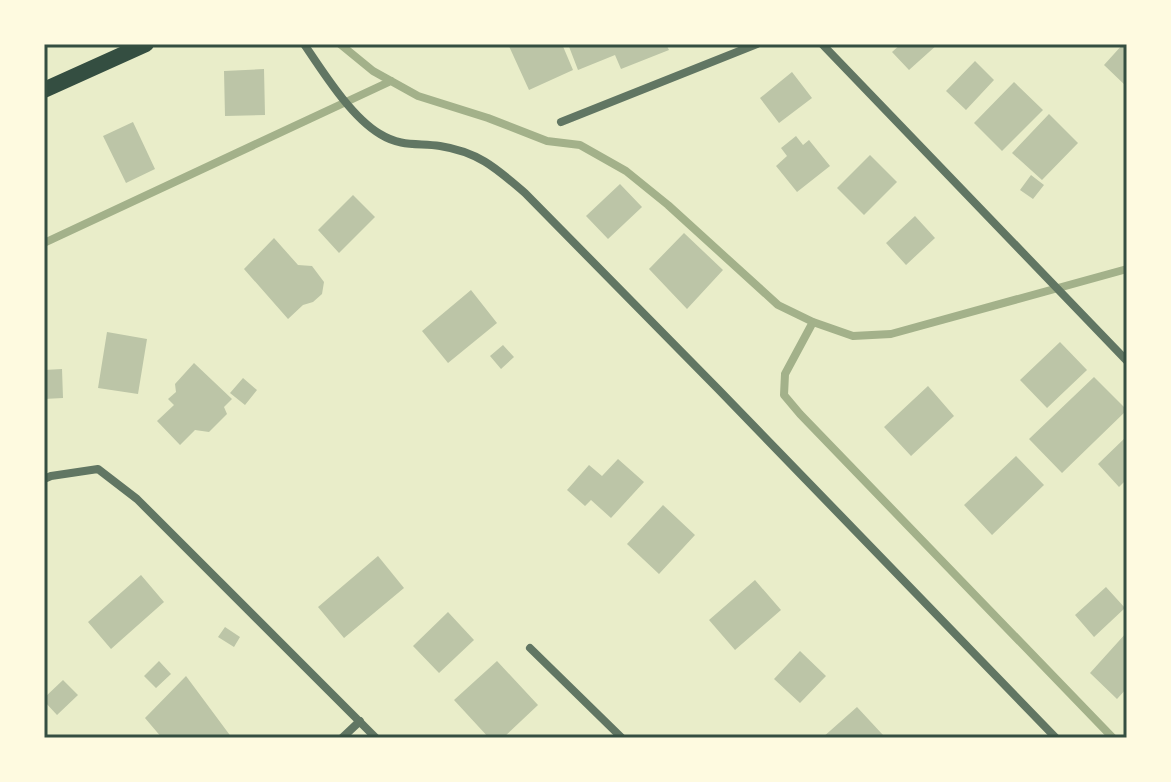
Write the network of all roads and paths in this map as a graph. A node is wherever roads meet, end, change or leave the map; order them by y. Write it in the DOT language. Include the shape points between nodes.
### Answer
graph roads {
  1 [pos="146,44"];
  2 [pos="304,44"];
  3 [pos="757,44"];
  4 [pos="822,44"];
  5 [pos="44,90"];
  6 [pos="561,122"];
  7 [pos="1127,361"];
  8 [pos="44,479"];
  9 [pos="530,648"];
  10 [pos="360,721"];
  11 [pos="342,738"];
  12 [pos="376,738"];
  13 [pos="622,738"];
  14 [pos="1056,738"];
  1 -- 5 [label="main road"];
  2 -- 14 [label="street" via="330,83 379,134 405,145 436,145 480,157 525,193"];
  3 -- 6 [label="street"];
  4 -- 7 [label="street"];
  8 -- 10 [label="street" via="98,469 137,499"];
  9 -- 13 [label="street"];
  10 -- 11 [label="street"];
  10 -- 12 [label="street"];
}
